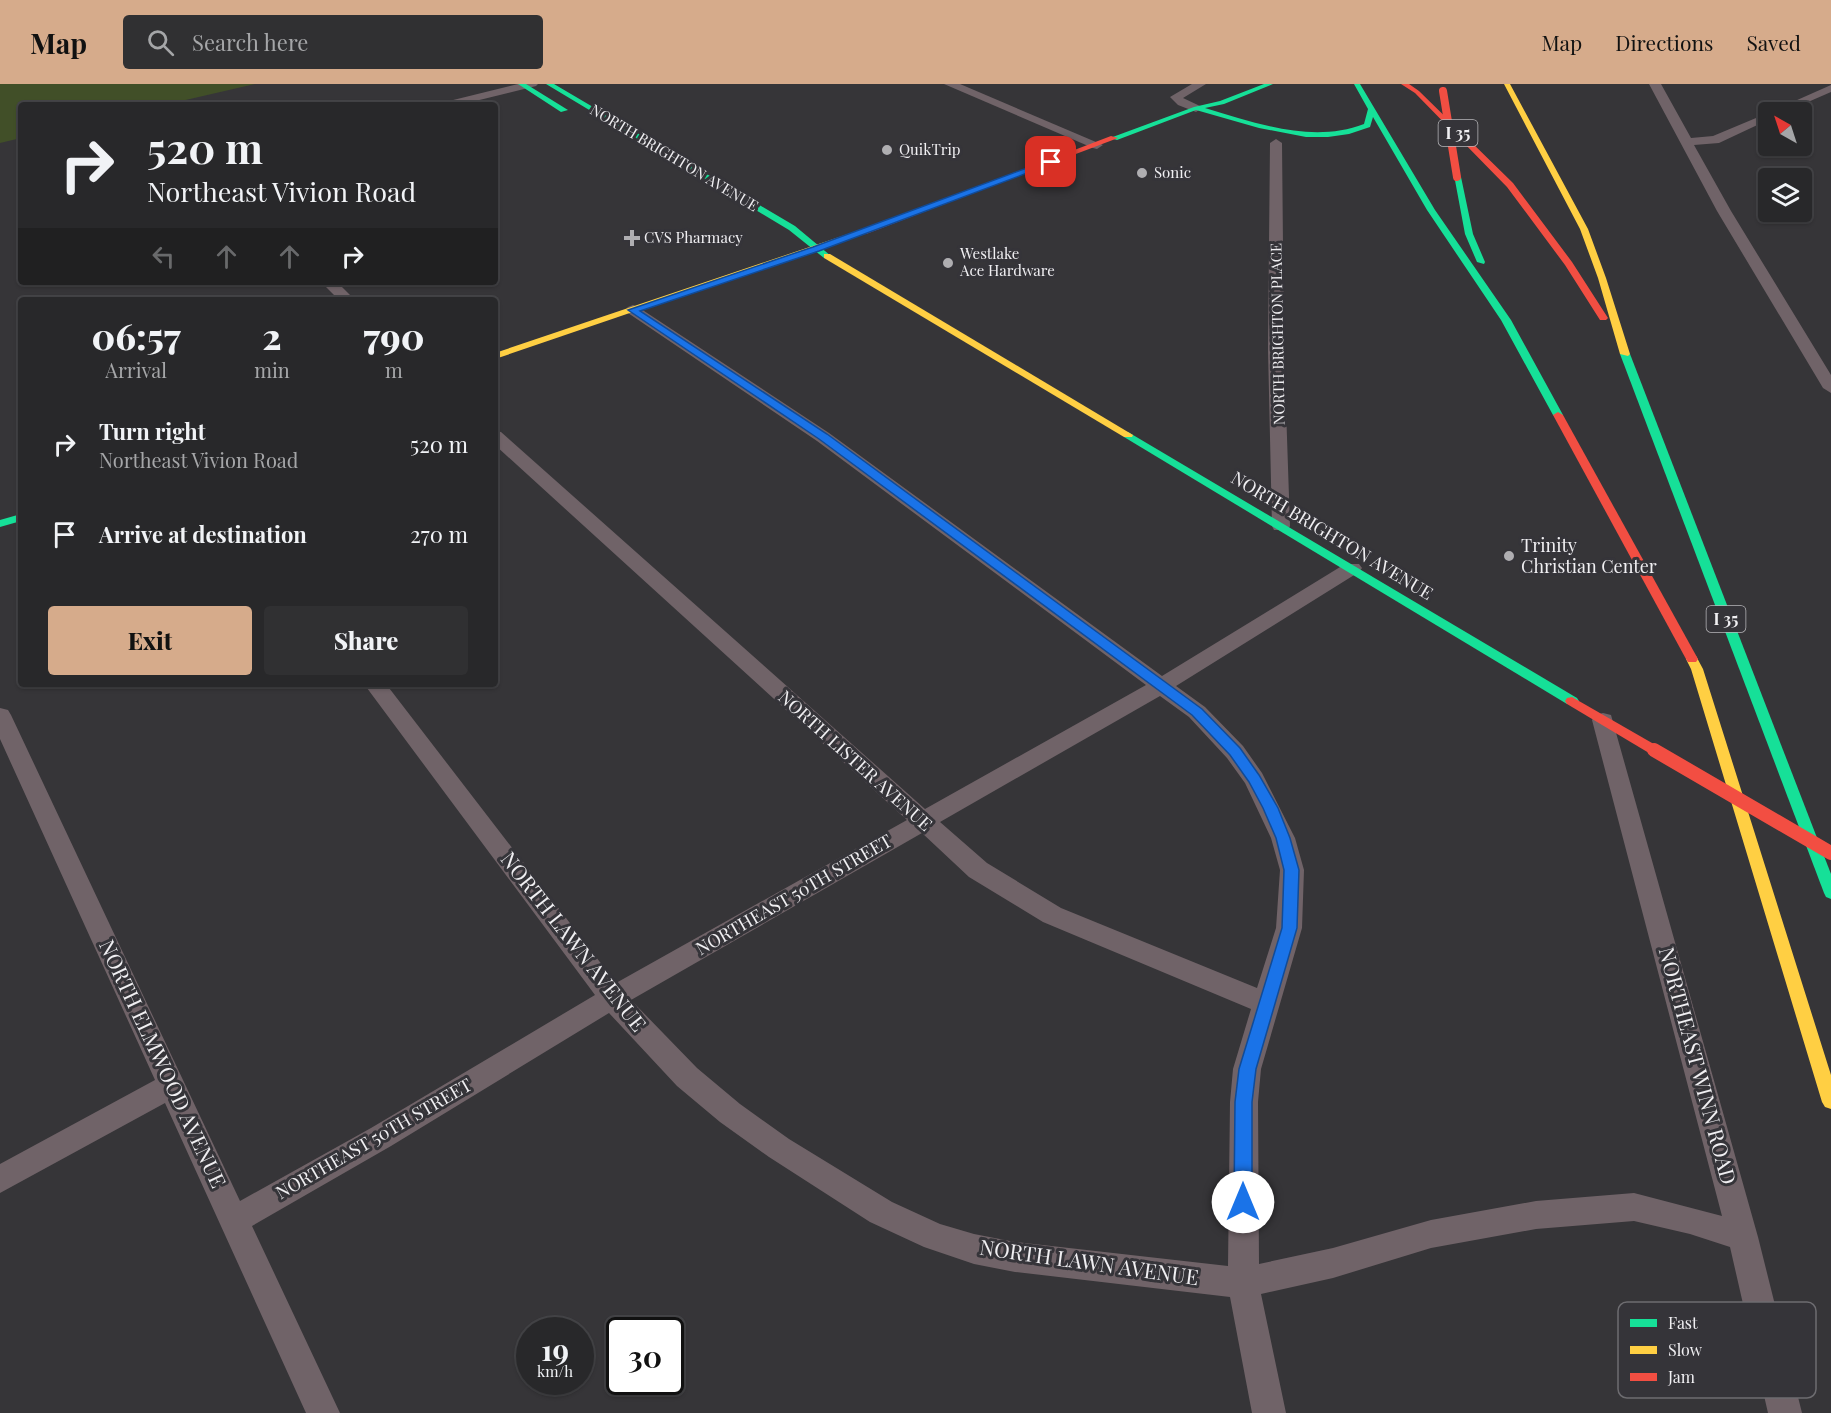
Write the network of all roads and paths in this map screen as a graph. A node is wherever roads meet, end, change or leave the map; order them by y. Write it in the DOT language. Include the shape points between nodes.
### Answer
graph roads {
  1 [pos="549,84"];
  2 [pos="950,84"];
  3 [pos="1200,84"];
  4 [pos="1233,84"];
  5 [pos="1270,84"];
  6 [pos="1358,84"];
  7 [pos="1404,84"];
  8 [pos="1507,84"];
  9 [pos="1655,84"];
  10 [pos="1804,84"];
  11 [pos="525,85"];
  12 [pos="1443,87"];
  13 [pos="1829,90"];
  14 [pos="457,102"];
  15 [pos="1800,102"];
  16 [pos="1372,107"];
  17 [pos="1196,108"];
  18 [pos="574,116"];
  19 [pos="1758,121"];
  20 [pos="1688,142"];
  21 [pos="1276,143"];
  22 [pos="1097,145"];
  23 [pos="782,239"];
  24 [pos="816,249"];
  25 [pos="331,285"];
  26 [pos="345,297"];
  27 [pos="633,310"];
  28 [pos="1506,320"];
  29 [pos="1621,344"];
  30 [pos="498,355"];
  31 [pos="1831,388"];
  32 [pos="498,439"];
  33 [pos="18,518"];
  34 [pos="0,524"];
  35 [pos="1281,526"];
  36 [pos="1352,568"];
  37 [pos="1161,686"];
  38 [pos="377,687"];
  39 [pos="0,715"];
  40 [pos="1603,720"];
  41 [pos="922,822"];
  42 [pos="1831,854"];
  43 [pos="1831,893"];
  44 [pos="612,998"];
  45 [pos="1267,1004"];
  46 [pos="172,1085"];
  47 [pos="1831,1102"];
  48 [pos="0,1179"];
  49 [pos="235,1220"];
  50 [pos="1743,1237"];
  51 [pos="1243,1283"];
  52 [pos="1759,1302"];
  53 [pos="1781,1398"];
  54 [pos="323,1413"];
  55 [pos="1269,1413"];
  56 [pos="1785,1413"];
  1 -- 24 [label="main road, NORTH BRIGHTON AVENUE" via="792,228"];
  2 -- 22 [label="street"];
  3 -- 17 [label="street" via="1176,97"];
  4 -- 17 [label="main road" via="1204,97"];
  5 -- 17 [label="main road" via="1222,103"];
  6 -- 16 [label="main road, I 35"];
  7 -- 29 [label="main road, I 35" via="1417,92 1510,185 1569,264"];
  8 -- 29 [label="main road" via="1578,215 1604,280"];
  9 -- 20 [label="street"];
  10 -- 13 [label="street"];
  11 -- 14 [label="street"];
  11 -- 18 [label="main road, NORTH BRIGHTON AVENUE"];
  12 -- 28 [label="main road, bridge" via="1469,234"];
  13 -- 15 [label="street"];
  16 -- 17 [label="main road" via="1370,122 1363,128 1329,135 1272,128"];
  16 -- 28 [label="main road, I 35" via="1431,210"];
  17 -- 22 [label="main road"];
  19 -- 20 [label="street" via="1715,140"];
  20 -- 31 [label="street" via="1724,211"];
  21 -- 35 [label="street, NORTH BRIGHTON PLACE"];
  22 -- 24 [label="main road"];
  23 -- 24 [label="main road, NORTH BRIGHTON AVENUE"];
  24 -- 27 [label="main road"];
  24 -- 35 [label="main road, NORTH BRIGHTON AVENUE"];
  25 -- 26 [label="street"];
  27 -- 30 [label="main road"];
  27 -- 37 [label="street" via="823,436"];
  28 -- 47 [label="main road, I 35" via="1697,669"];
  29 -- 43 [label="main road, I 35"];
  32 -- 41 [label="street, NORTH LISTER AVENUE"];
  33 -- 34 [label="main road"];
  35 -- 36 [label="main road, NORTH BRIGHTON AVENUE"];
  36 -- 37 [label="street, NORTHEAST 50TH STREET"];
  36 -- 40 [label="main road, NORTH BRIGHTON AVENUE"];
  37 -- 41 [label="street, NORTHEAST 50TH STREET"];
  37 -- 45 [label="street" via="1197,712 1235,752 1254,779 1283,838 1292,870 1289,928"];
  38 -- 44 [label="street, NORTH LAWN AVENUE"];
  39 -- 46 [label="street, NORTH ELMWOOD AVENUE"];
  40 -- 42 [label="main road, NORTH BRIGHTON AVENUE, bridge"];
  40 -- 50 [label="street, NORTHEAST WINN ROAD"];
  41 -- 44 [label="street, NORTHEAST 50TH STREET"];
  41 -- 45 [label="street, NORTH LISTER AVENUE" via="978,870 1052,915"];
  44 -- 49 [label="street, NORTHEAST 50TH STREET"];
  44 -- 51 [label="street, NORTH LAWN AVENUE" via="687,1077 730,1113 881,1212 935,1237 1014,1257"];
  45 -- 51 [label="street" via="1247,1069 1244,1102"];
  46 -- 48 [label="street"];
  46 -- 49 [label="street, NORTH ELMWOOD AVENUE"];
  49 -- 54 [label="street, NORTH ELMWOOD AVENUE"];
  50 -- 51 [label="street, NORTH LAWN AVENUE" via="1634,1207 1536,1215 1431,1234 1333,1263"];
  50 -- 52 [label="street, NORTHEAST WINN ROAD"];
  51 -- 55 [label="street"];
  53 -- 56 [label="street, NORTHEAST WINN ROAD"];
}
